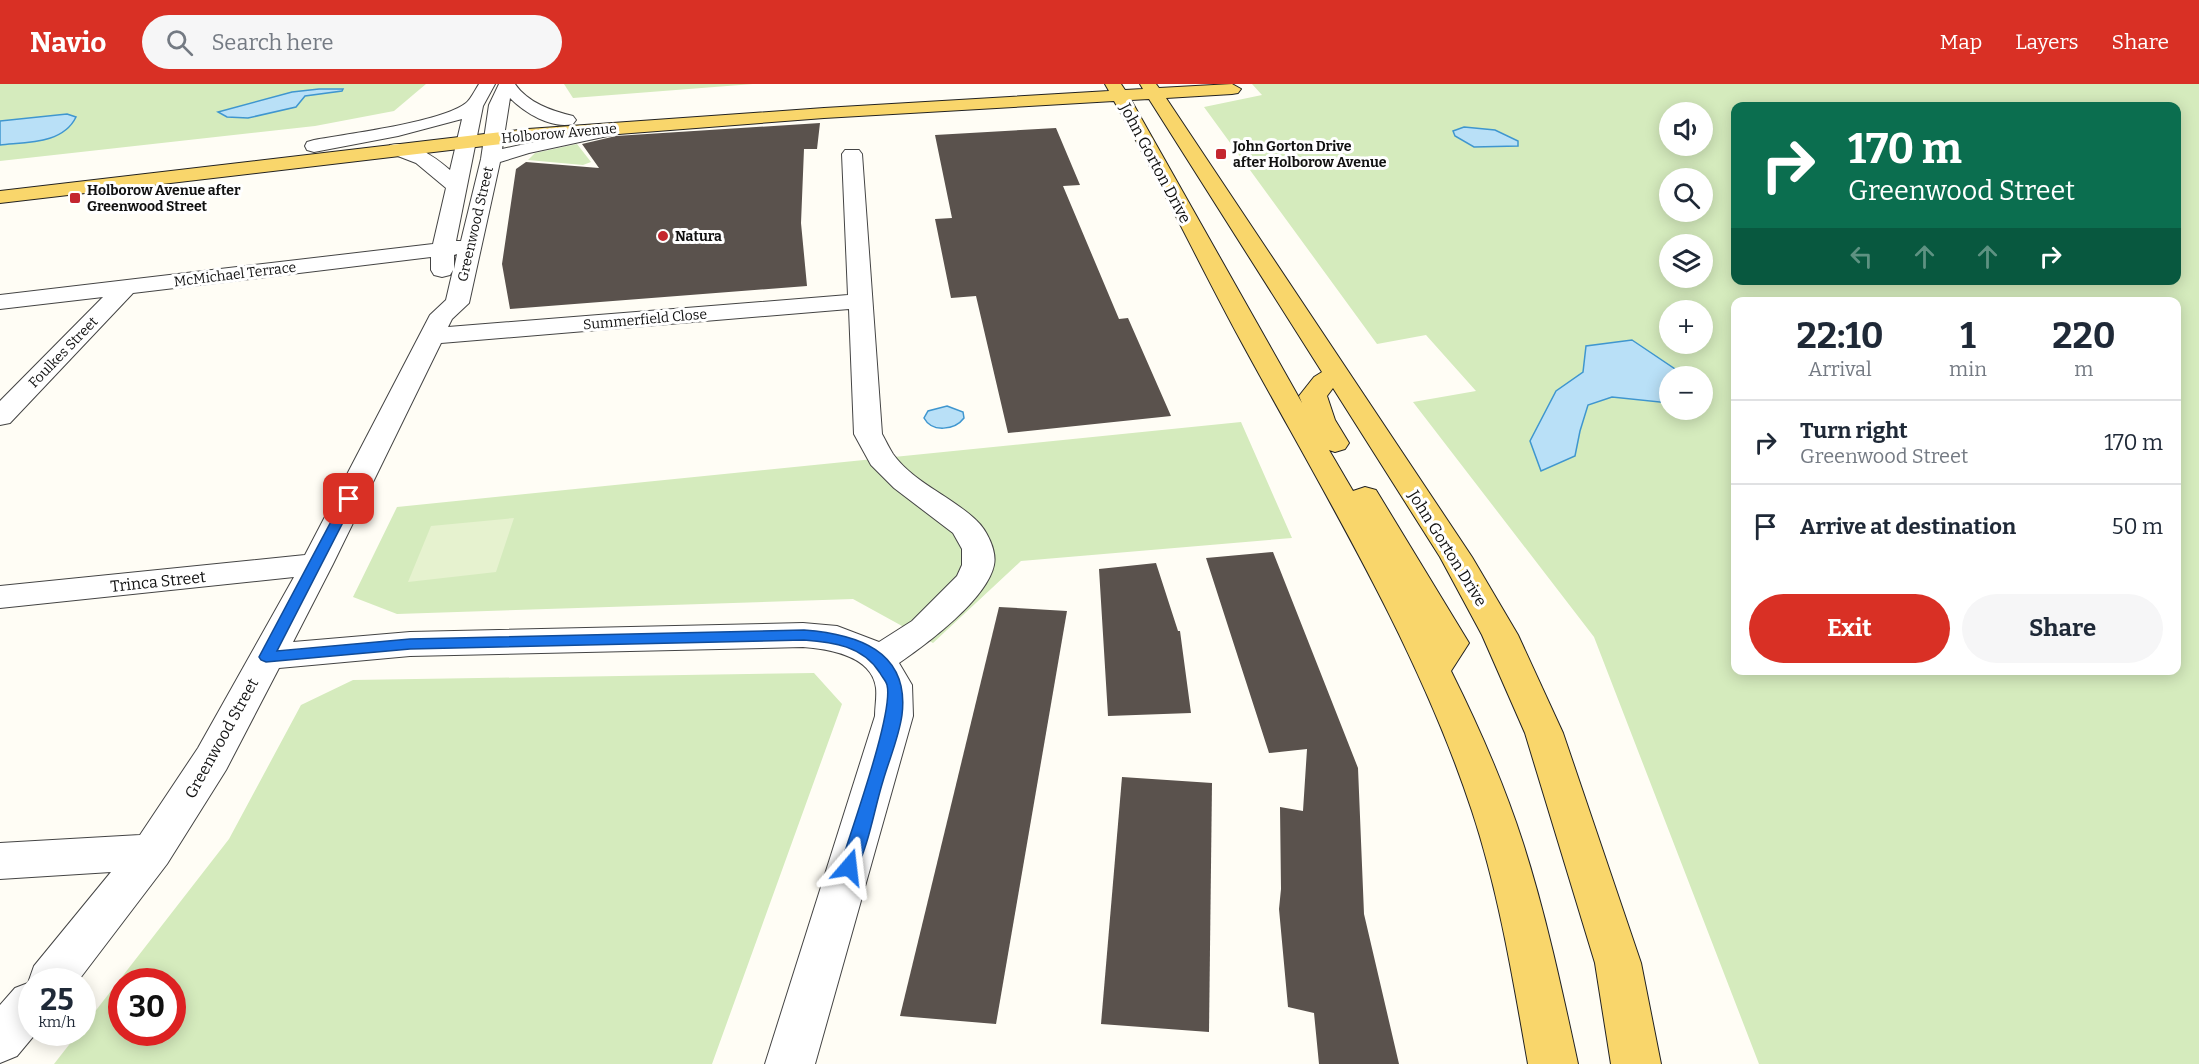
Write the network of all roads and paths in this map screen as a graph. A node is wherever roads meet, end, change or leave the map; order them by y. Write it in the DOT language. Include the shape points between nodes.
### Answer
graph roads {
  1 [pos="487,84"];
  2 [pos="1037,84"];
  3 [pos="506,85"];
  4 [pos="1002,91"];
  5 [pos="1128,97"];
  6 [pos="1063,99"];
  7 [pos="474,106"];
  8 [pos="567,120"];
  9 [pos="631,126"];
  10 [pos="494,133"];
  11 [pos="468,135"];
  12 [pos="314,146"];
  13 [pos="397,149"];
  14 [pos="852,153"];
  15 [pos="490,159"];
  16 [pos="0,184"];
  17 [pos="456,187"];
  18 [pos="0,197"];
  19 [pos="471,246"];
  20 [pos="443,249"];
  21 [pos="126,287"];
  22 [pos="859,301"];
  23 [pos="0,302"];
  24 [pos="437,325"];
  25 [pos="1336,374"];
  26 [pos="0,417"];
  27 [pos="317,564"];
  28 [pos="0,597"];
  29 [pos="266,657"];
  30 [pos="879,659"];
  31 [pos="1434,669"];
  32 [pos="152,852"];
  33 [pos="0,861"];
  34 [pos="60,968"];
  35 [pos="18,1019"];
  36 [pos="0,1040"];
  37 [pos="790,1064"];
  38 [pos="1553,1064"];
  39 [pos="1636,1064"];
  1 -- 7 [label="street, Greenwood Street"];
  2 -- 4 [label="main road"];
  3 -- 8 [label="street" via="532,111"];
  3 -- 10 [label="street, Greenwood Street"];
  4 -- 5 [label="main road, Holborow Avenue"];
  4 -- 8 [label="main road, Holborow Avenue"];
  5 -- 5 [label="main road" via="1180,107 1227,96 1232,89"];
  5 -- 6 [label="main road"];
  5 -- 6 [label="main road, Holborow Avenue"];
  5 -- 25 [label="main road, John Gorton Drive"];
  5 -- 31 [label="main road, John Gorton Drive" via="1209,264"];
  6 -- 9 [label="main road, Holborow Avenue"];
  7 -- 11 [label="street, Greenwood Street"];
  7 -- 12 [label="street" via="465,114"];
  8 -- 10 [label="main road, Holborow Avenue"];
  9 -- 10 [label="main road, Holborow Avenue"];
  9 -- 15 [label="street"];
  10 -- 11 [label="main road, Holborow Avenue"];
  10 -- 15 [label="street, Greenwood Street"];
  11 -- 12 [label="main road, Holborow Avenue"];
  11 -- 13 [label="main road, Holborow Avenue"];
  11 -- 17 [label="street, Greenwood Street"];
  12 -- 16 [label="main road, Holborow Avenue"];
  13 -- 17 [label="street" via="425,159"];
  13 -- 18 [label="main road, Holborow Avenue"];
  14 -- 22 [label="street"];
  15 -- 19 [label="street, Greenwood Street"];
  17 -- 20 [label="street, Greenwood Street"];
  19 -- 20 [label="street, McMichael Terrace"];
  19 -- 24 [label="street, Greenwood Street" via="457,303"];
  20 -- 21 [label="street, McMichael Terrace"];
  20 -- 24 [label="street, Greenwood Street"];
  21 -- 23 [label="street, McMichael Terrace"];
  21 -- 26 [label="street, Foulkes Street"];
  22 -- 24 [label="street, Summerfield Close"];
  22 -- 30 [label="street" via="868,434 881,459 966,527 978,549 978,565 970,581 924,629"];
  24 -- 27 [label="street, Greenwood Street"];
  25 -- 31 [label="main road" via="1312,396 1321,420 1451,643"];
  25 -- 39 [label="main road, John Gorton Drive" via="1456,557 1500,635 1544,733 1617,963"];
  27 -- 28 [label="street, Trinca Street"];
  27 -- 29 [label="street, Greenwood Street"];
  29 -- 30 [label="street" via="410,644 804,635 837,638"];
  29 -- 32 [label="street, Greenwood Street" via="212,759"];
  30 -- 37 [label="street" via="894,685 894,716"];
  31 -- 38 [label="main road, John Gorton Drive" via="1492,812 1527,936"];
  32 -- 33 [label="street"];
  32 -- 34 [label="street, Greenwood Street"];
  35 -- 36 [label="street"];
}
